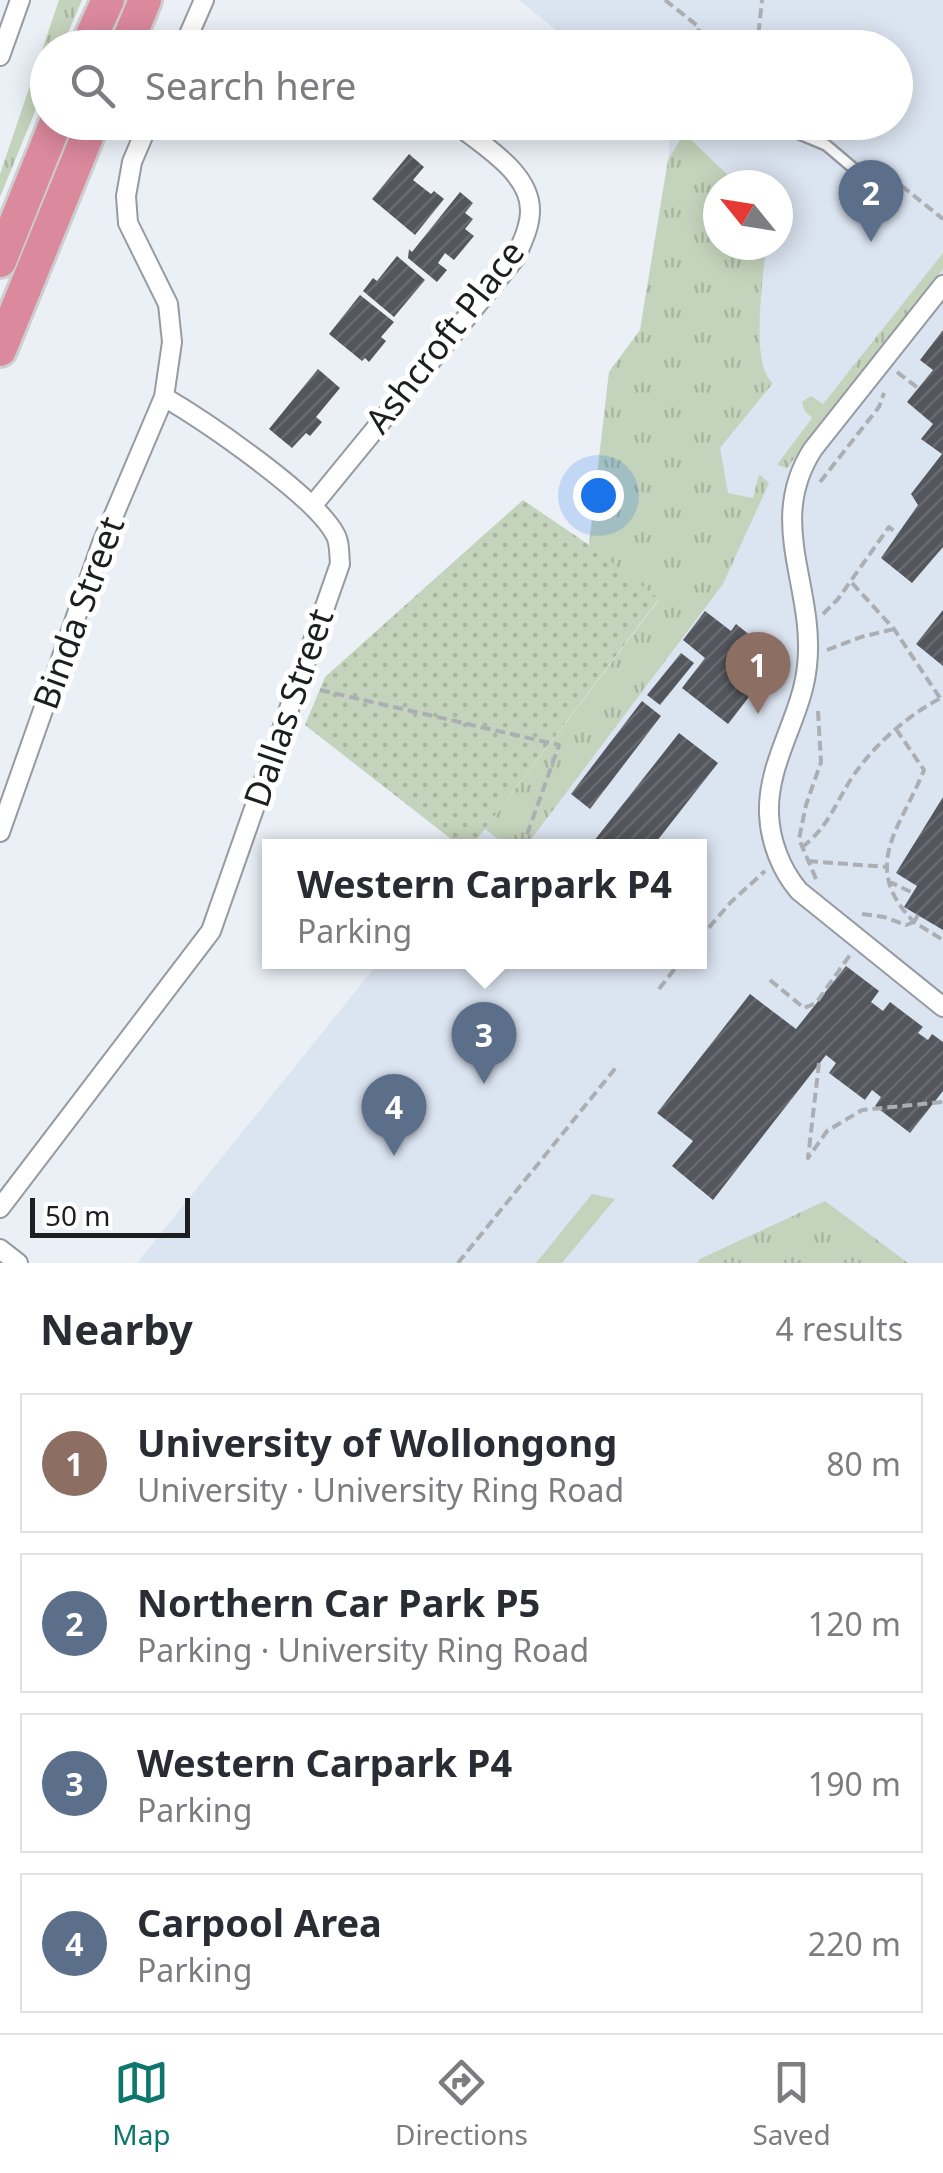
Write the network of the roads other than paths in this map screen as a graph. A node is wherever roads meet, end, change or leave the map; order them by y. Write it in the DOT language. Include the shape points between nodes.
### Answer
graph roads {
  1 [pos="20,0"];
  2 [pos="108,0"];
  3 [pos="144,0"];
  4 [pos="204,0"];
  5 [pos="94,30"];
  6 [pos="132,30"];
  7 [pos="191,30"];
  8 [pos="0,56"];
  9 [pos="49,140"];
  10 [pos="87,140"];
  11 [pos="142,140"];
  12 [pos="475,140"];
  13 [pos="812,140"];
  14 [pos="866,178"];
  15 [pos="0,260"];
  16 [pos="943,285"];
  17 [pos="0,350"];
  18 [pos="164,397"];
  19 [pos="313,505"];
  20 [pos="0,832"];
  21 [pos="943,1007"];
  22 [pos="0,1208"];
  23 [pos="0,1248"];
  24 [pos="18,1263"];
  1 -- 8 [label="street"];
  2 -- 5 [label="highway"];
  3 -- 6 [label="highway"];
  4 -- 7 [label="street"];
  9 -- 15 [label="highway"];
  10 -- 17 [label="highway"];
  11 -- 18 [label="street, Binda Street" via="126,196 128,223 172,321"];
  12 -- 19 [label="street, Ashcroft Place" via="524,188 530,209 516,257"];
  13 -- 14 [label="lane"];
  16 -- 21 [label="street" via="798,474 790,524 808,664 775,767 769,811 775,847 799,891"];
  18 -- 19 [label="street, Dallas Street"];
  18 -- 20 [label="street, Binda Street" via="102,543"];
  19 -- 22 [label="street, Dallas Street" via="337,536 340,564 211,931"];
  23 -- 24 [label="street"];
}
